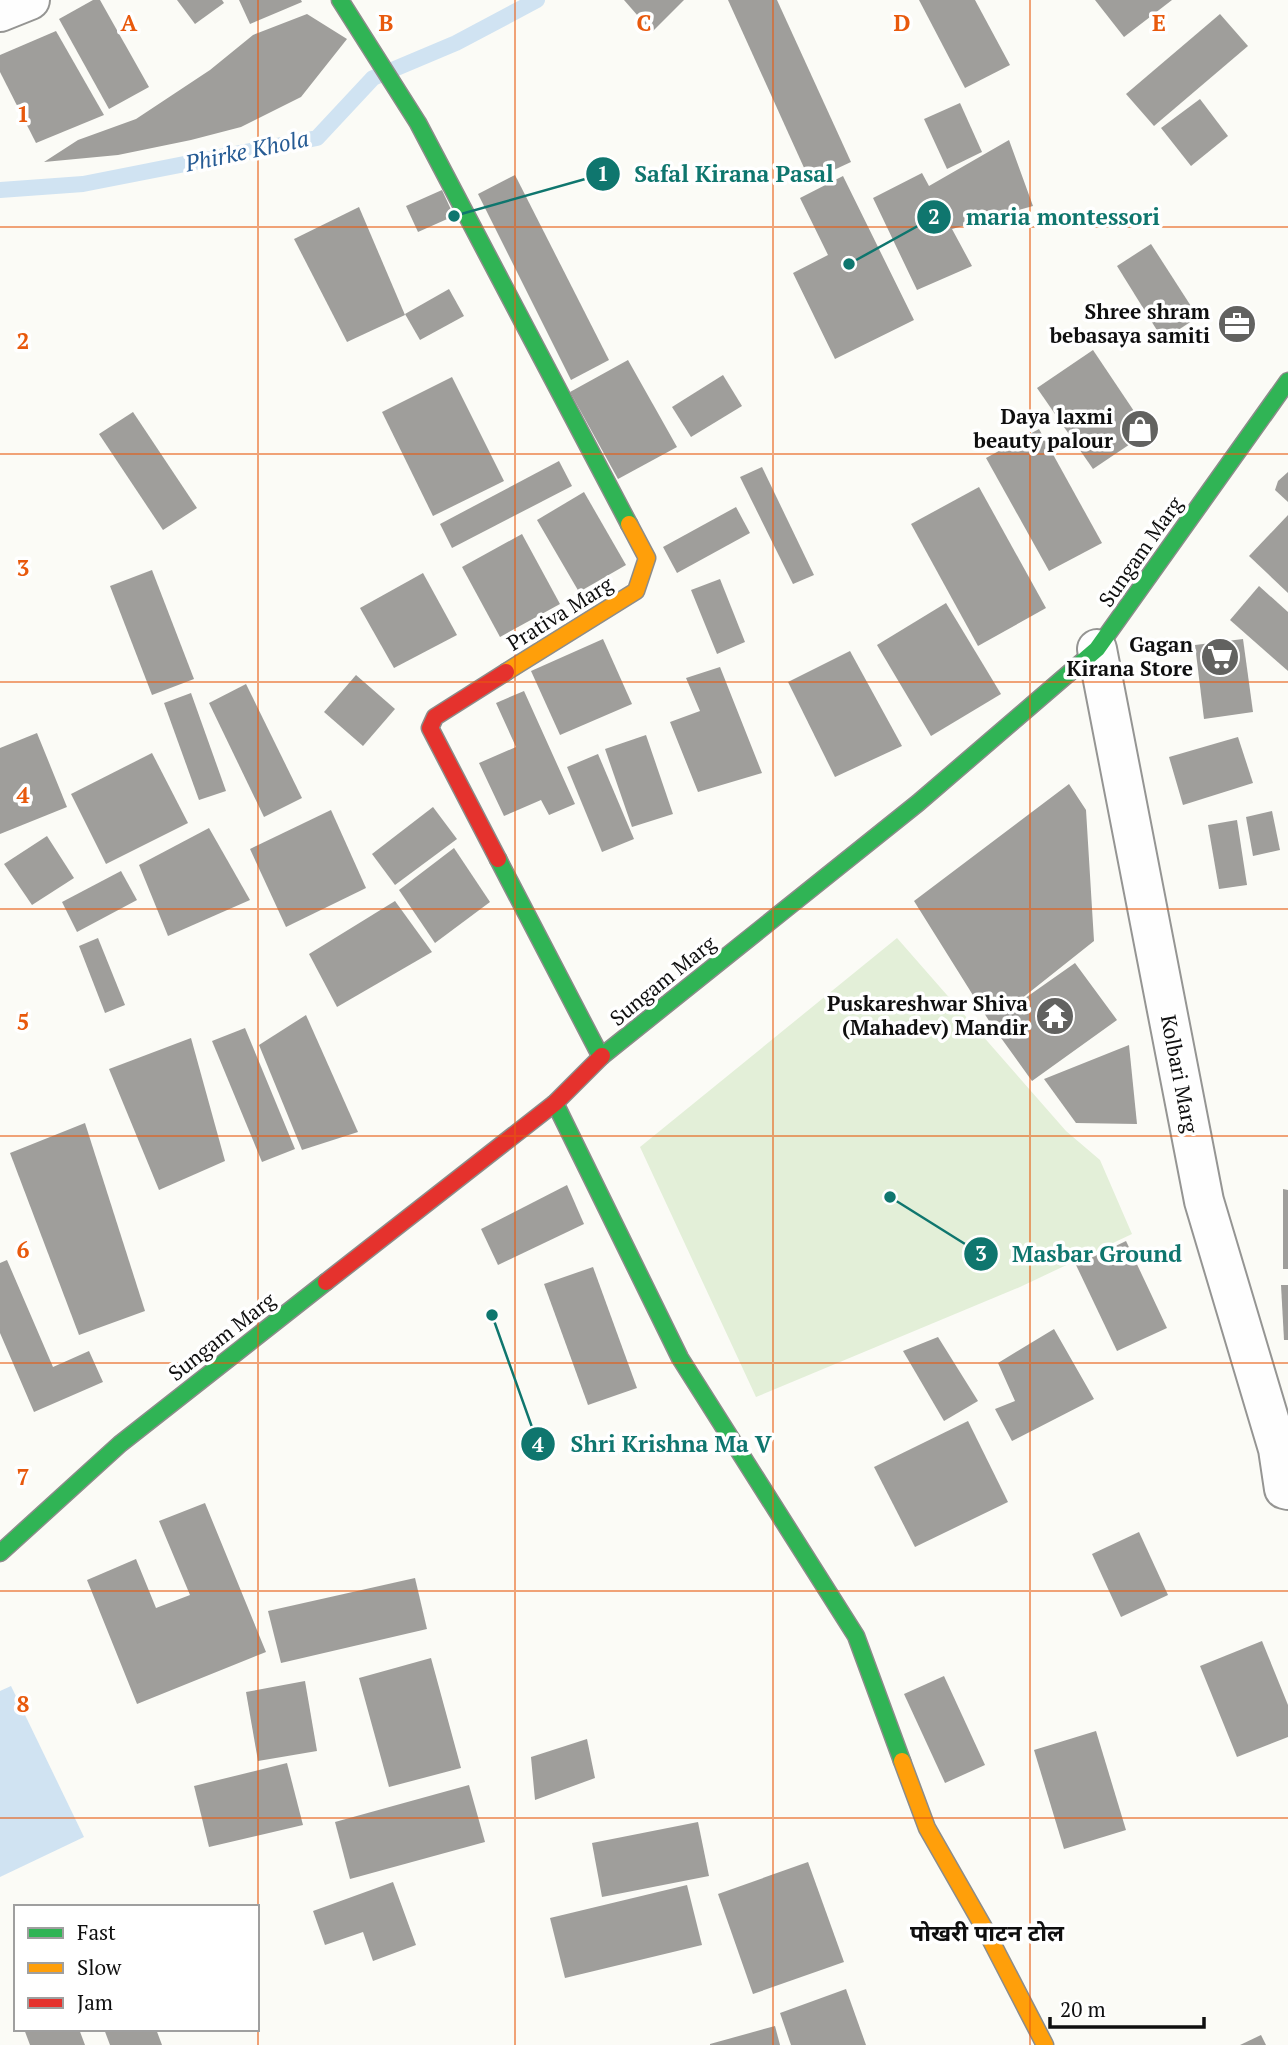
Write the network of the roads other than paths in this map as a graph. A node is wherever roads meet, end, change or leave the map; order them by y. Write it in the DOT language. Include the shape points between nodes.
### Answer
graph roads {
  1 [pos="30,0"];
  2 [pos="340,0"];
  3 [pos="0,12"];
  4 [pos="1288,381"];
  5 [pos="1097,649"];
  6 [pos="601,1057"];
  7 [pos="555,1102"];
  8 [pos="1288,1490"];
  9 [pos="0,1553"];
  10 [pos="1045,2045"];
  1 -- 3 [label="street"];
  2 -- 6 [label="street, Prativa Marg" via="405,102 647,558 636,591 435,717 429,728"];
  4 -- 5 [label="street, Sungam Marg"];
  5 -- 6 [label="street, Sungam Marg" via="918,803"];
  5 -- 8 [label="street, Kolbari Marg" via="1204,1201 1278,1449 1284,1489"];
  6 -- 7 [label="street, Sungam Marg"];
  7 -- 9 [label="street, Sungam Marg" via="120,1444"];
  7 -- 10 [label="street" via="680,1358 856,1636 927,1828"];
}
